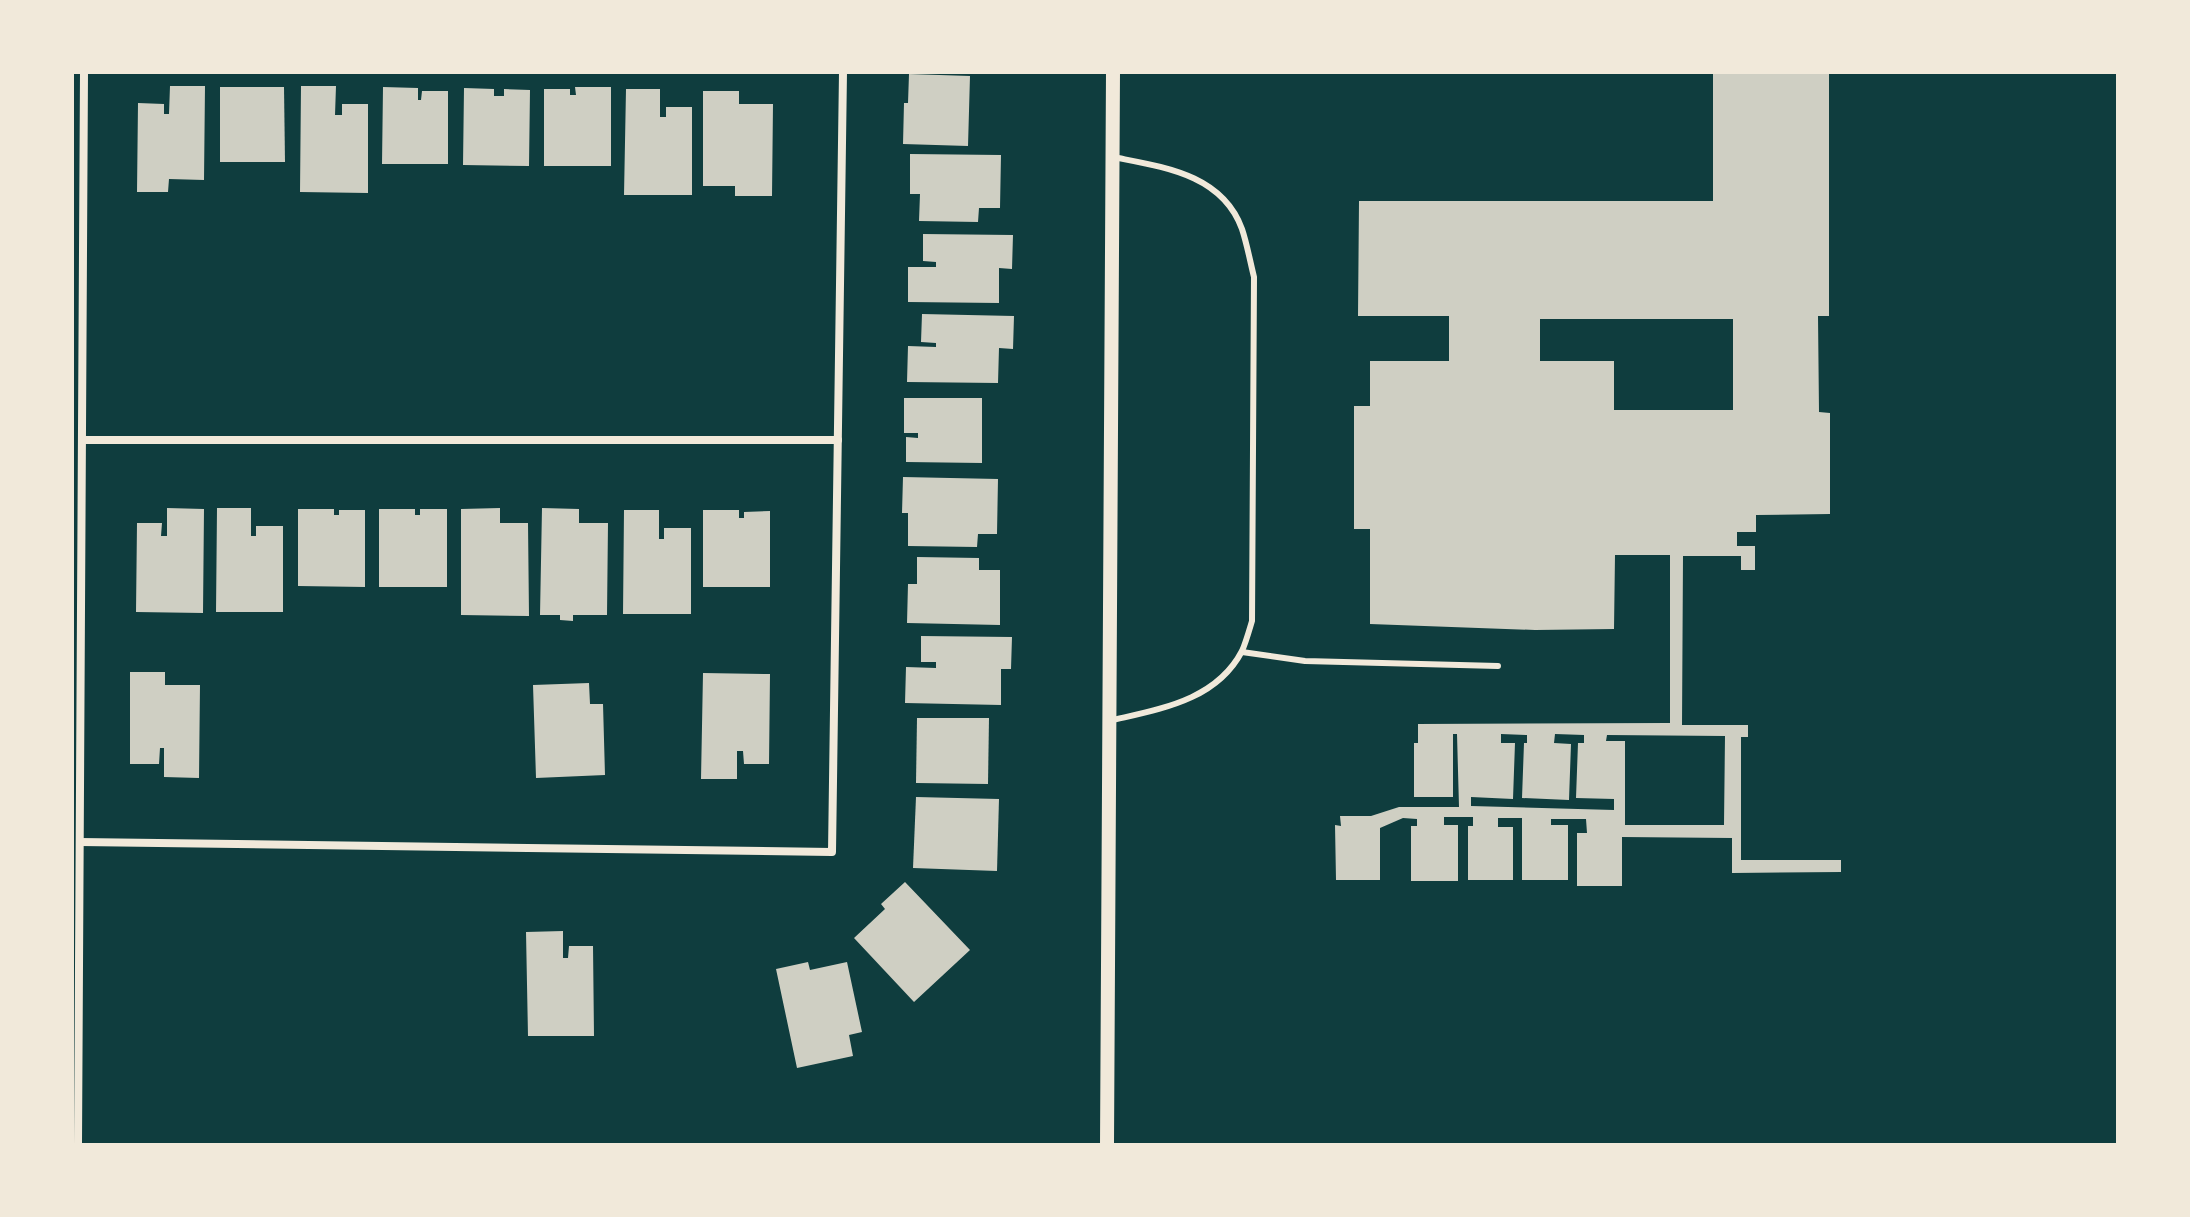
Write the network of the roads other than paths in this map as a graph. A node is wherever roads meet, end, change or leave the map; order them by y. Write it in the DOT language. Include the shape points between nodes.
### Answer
graph roads {
  1 [pos="84,72"];
  2 [pos="843,72"];
  3 [pos="1113,72"];
  4 [pos="1113,157"];
  5 [pos="82,440"];
  6 [pos="838,440"];
  7 [pos="1242,652"];
  8 [pos="1498,666"];
  9 [pos="1109,721"];
  10 [pos="80,842"];
  11 [pos="78,1145"];
  12 [pos="1107,1145"];
  1 -- 5 [label="street"];
  2 -- 6 [label="street"];
  3 -- 4 [label="street"];
  4 -- 7 [label="lane" via="1181,171 1223,196 1248,252 1254,277 1252,621"];
  4 -- 9 [label="street"];
  5 -- 6 [label="street"];
  5 -- 10 [label="street"];
  6 -- 10 [label="street" via="832,852"];
  7 -- 8 [label="lane" via="1305,661"];
  7 -- 9 [label="lane" via="1218,681 1186,702"];
  9 -- 12 [label="street"];
  10 -- 11 [label="street"];
}
